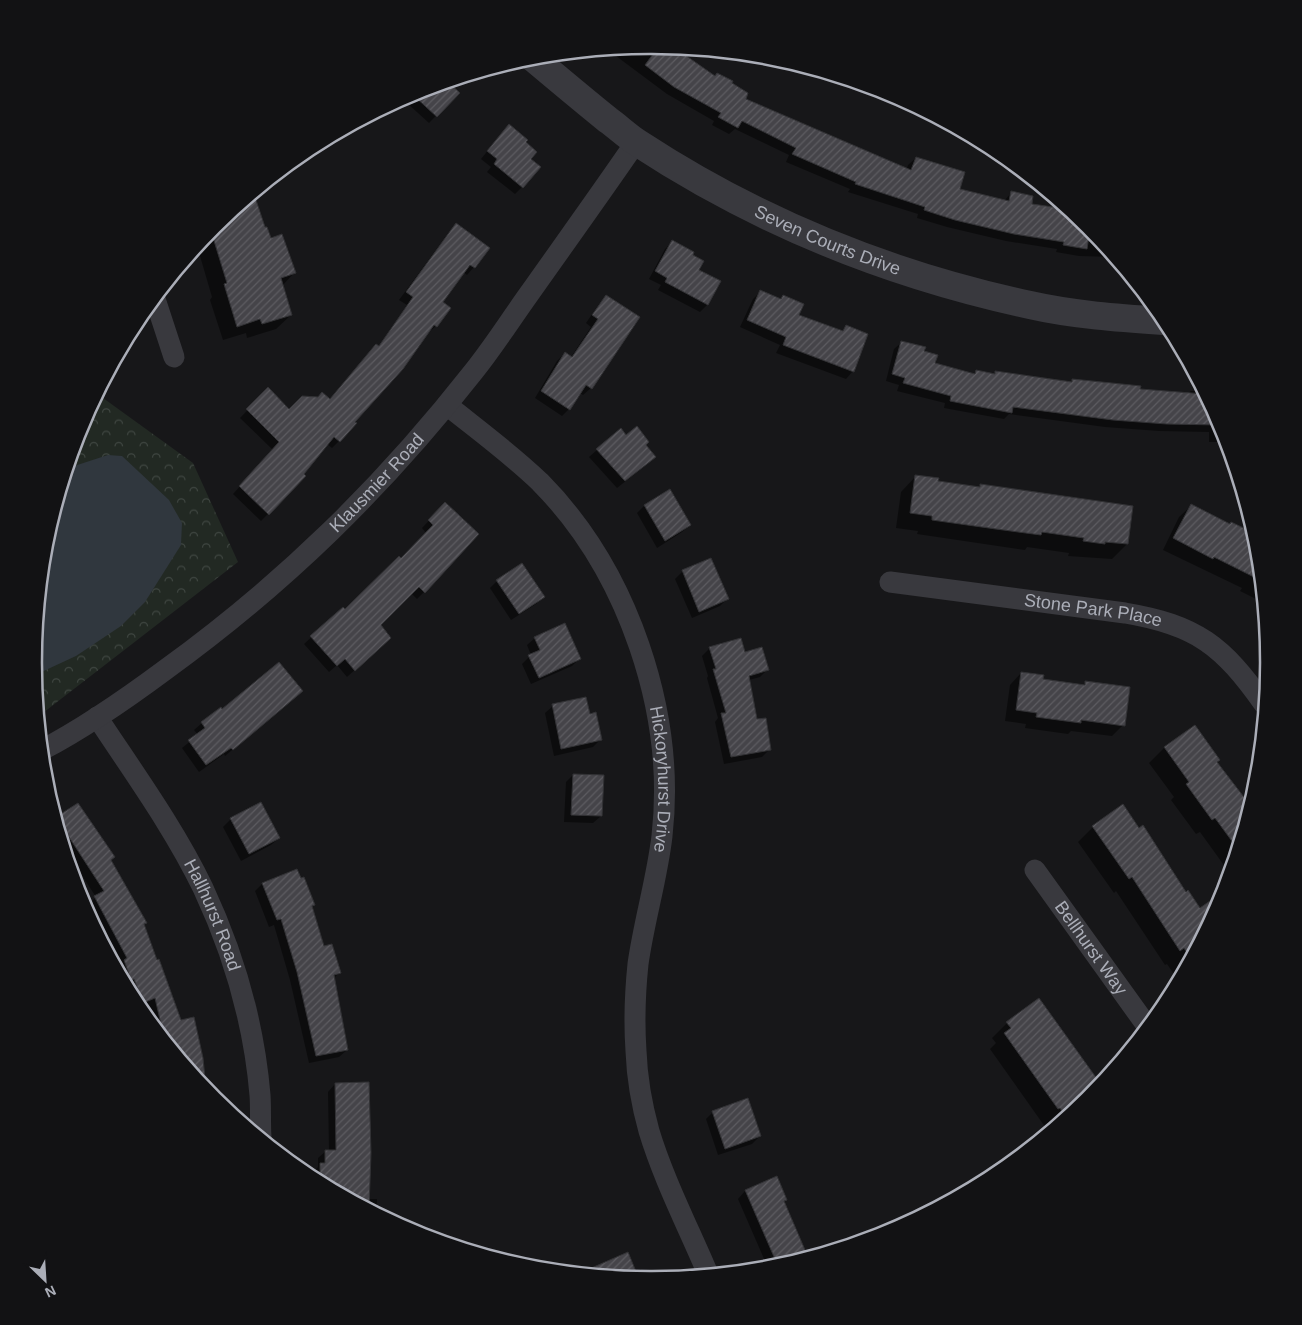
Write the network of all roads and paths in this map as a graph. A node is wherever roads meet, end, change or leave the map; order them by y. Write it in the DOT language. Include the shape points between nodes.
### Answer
graph roads {
  1 [pos="541,64"];
  2 [pos="636,142"];
  3 [pos="157,307"];
  4 [pos="1154,320"];
  5 [pos="174,357"];
  6 [pos="447,405"];
  7 [pos="890,582"];
  8 [pos="1258,696"];
  9 [pos="97,717"];
  10 [pos="49,746"];
  11 [pos="1035,870"];
  12 [pos="1143,1020"];
  13 [pos="261,1129"];
  14 [pos="706,1268"];
  1 -- 2 [label="street, Seven Courts Drive"];
  2 -- 4 [label="street, Seven Courts Drive" via="762,214 894,268 1031,306"];
  2 -- 6 [label="street, Klausmier Road" via="476,369"];
  3 -- 5 [label="street"];
  6 -- 9 [label="street, Klausmier Road" via="385,477 303,558 237,616"];
  6 -- 14 [label="street, Hickoryhurst Drive" via="540,482 585,537 618,593 642,656 659,720 665,797 658,863 635,993 636,1051 650,1132"];
  7 -- 8 [label="street, Stone Park Place" via="1125,613 1173,624 1212,644 1240,671"];
  9 -- 10 [label="street, Klausmier Road"];
  9 -- 13 [label="street, Hallhurst Road" via="178,842 203,888 228,949 252,1039"];
  11 -- 12 [label="street, Bellhurst Way"];
}
